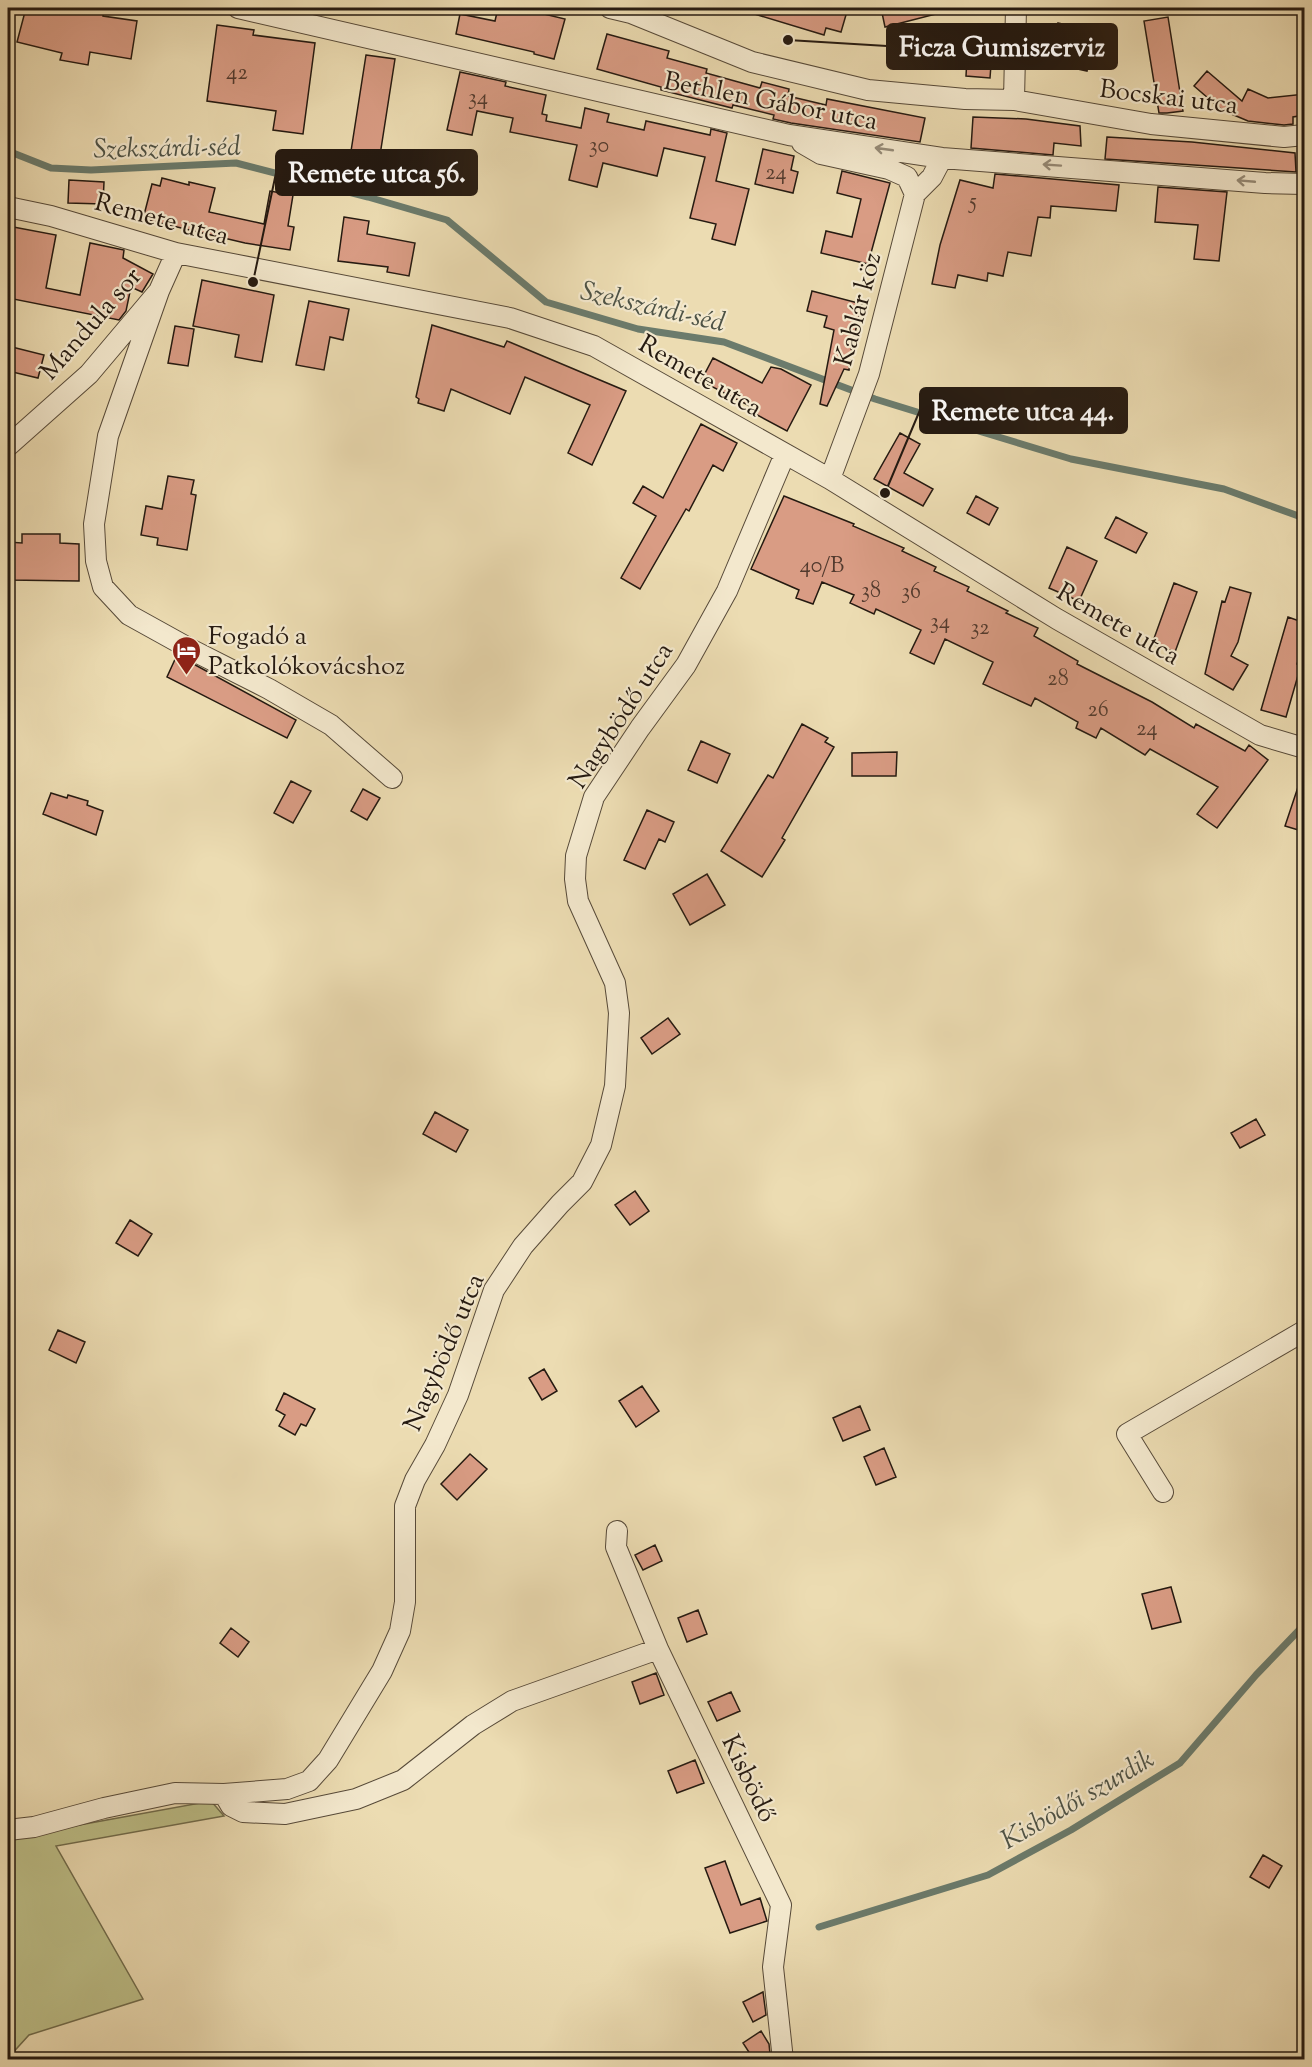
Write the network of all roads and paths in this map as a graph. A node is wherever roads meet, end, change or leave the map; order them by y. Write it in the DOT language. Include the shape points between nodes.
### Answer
graph roads {
  1 [pos="238,8"];
  2 [pos="610,8"];
  3 [pos="1016,8"];
  4 [pos="1014,100"];
  5 [pos="789,135"];
  6 [pos="1305,135"];
  7 [pos="942,158"];
  8 [pos="1305,184"];
  9 [pos="915,194"];
  10 [pos="8,207"];
  11 [pos="176,253"];
  12 [pos="159,291"];
  13 [pos="8,446"];
  14 [pos="785,454"];
  15 [pos="830,479"];
  16 [pos="1305,748"];
  17 [pos="392,778"];
  18 [pos="1305,1331"];
  19 [pos="1163,1492"];
  20 [pos="617,1531"];
  21 [pos="658,1649"];
  22 [pos="224,1794"];
  23 [pos="8,1830"];
  24 [pos="783,2060"];
  1 -- 5 [label="street, Bethlen Gábor utca"];
  2 -- 4 [label="street, Bocskai utca" via="752,62 868,90"];
  3 -- 4 [label="street"];
  4 -- 6 [label="street, Bocskai utca" via="1151,124"];
  7 -- 5 [label="street, Bethlen Gábor utca, one-way"];
  5 -- 9 [label="street" via="821,154 889,169 907,177"];
  8 -- 7 [label="street, Bethlen Gábor utca, one-way"];
  7 -- 9 [label="street, Kablár köz" via="932,177"];
  9 -- 15 [label="street, Kablár köz" via="869,374"];
  10 -- 11 [label="street, Remete utca"];
  11 -- 12 [label="street, Mandula sor"];
  11 -- 14 [label="street, Remete utca" via="510,318 594,346"];
  12 -- 13 [label="street, Mandula sor" via="89,374"];
  12 -- 17 [label="street" via="108,436 94,524 96,561 103,587 129,615 331,725"];
  14 -- 15 [label="street, Remete utca"];
  14 -- 22 [label="street, Nagybödő utca" via="727,591 686,665 594,796 576,856 575,879 578,902 615,983 620,1013 615,1086 601,1145 582,1182 524,1246 494,1290 458,1395 415,1480 405,1506 405,1602 400,1631 358,1712 328,1760 309,1781 287,1790"];
  15 -- 16 [label="street, Remete utca" via="1058,619 1260,735"];
  18 -- 19 [label="street" via="1127,1434"];
  20 -- 21 [label="street, Kisbödő" via="616,1547"];
  21 -- 22 [label="street" via="512,1701 473,1725 403,1780 356,1799 285,1814 243,1812 231,1806"];
  21 -- 24 [label="street, Kisbödő" via="781,1905 773,1967"];
  22 -- 23 [label="street, Nagybödő utca" via="176,1793"];
}
